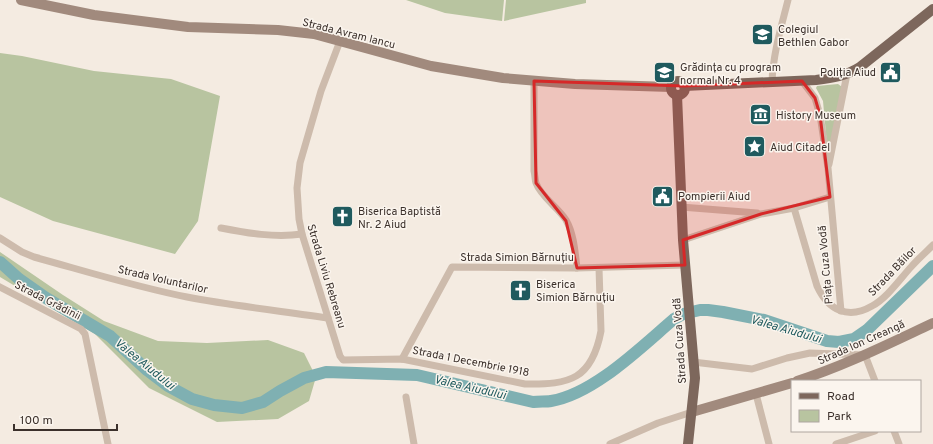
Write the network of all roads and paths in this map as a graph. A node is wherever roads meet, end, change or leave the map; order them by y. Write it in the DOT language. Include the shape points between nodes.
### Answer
graph roads {
  1 [pos="21,0"];
  2 [pos="788,0"];
  3 [pos="51,4"];
  4 [pos="933,9"];
  5 [pos="340,40"];
  6 [pos="847,74"];
  7 [pos="534,81"];
  8 [pos="802,81"];
  9 [pos="772,82"];
  10 [pos="674,91"];
  11 [pos="828,168"];
  12 [pos="830,196"];
  13 [pos="681,207"];
  14 [pos="794,208"];
  15 [pos="761,214"];
  16 [pos="221,228"];
  17 [pos="302,234"];
  18 [pos="0,238"];
  19 [pos="683,240"];
  20 [pos="933,244"];
  21 [pos="685,265"];
  22 [pos="577,268"];
  23 [pos="599,268"];
  24 [pos="0,287"];
  25 [pos="841,310"];
  26 [pos="328,318"];
  27 [pos="933,323"];
  28 [pos="865,355"];
  29 [pos="340,356"];
  30 [pos="402,359"];
  31 [pos="693,362"];
  32 [pos="800,380"];
  33 [pos="875,380"];
  34 [pos="791,382"];
  35 [pos="756,394"];
  36 [pos="406,397"];
  37 [pos="692,412"];
  38 [pos="872,432"];
  39 [pos="894,432"];
  40 [pos="108,444"];
  41 [pos="414,444"];
  42 [pos="610,444"];
  43 [pos="688,444"];
  44 [pos="770,444"];
  45 [pos="836,444"];
  46 [pos="898,444"];
  1 -- 3 [label="main road, Strada Avram Iancu"];
  2 -- 9 [label="street" via="778,34"];
  3 -- 5 [label="main road, Strada Avram Iancu" via="102,16 188,27 278,30"];
  4 -- 6 [label="main road" via="871,59"];
  5 -- 7 [label="main road, Strada Avram Iancu" via="431,66"];
  5 -- 17 [label="street, Strada Liviu Rebreanu" via="321,91 300,163 297,188"];
  6 -- 8 [label="main road"];
  6 -- 11 [label="street"];
  7 -- 10 [label="main road, Strada Avram Iancu"];
  7 -- 22 [label="street" via="536,183 566,221 571,232"];
  8 -- 9 [label="main road"];
  8 -- 11 [label="street" via="811,91 818,107"];
  9 -- 10 [label="main road" via="684,86 683,93"];
  10 -- 13 [label="main road, Strada Cuza Vodă"];
  11 -- 12 [label="street, Piața Cuza Vodă"];
  12 -- 14 [label="street"];
  12 -- 25 [label="street, Piața Cuza Vodă"];
  13 -- 15 [label="street"];
  13 -- 19 [label="main road, Strada Cuza Vodă"];
  14 -- 15 [label="street"];
  14 -- 25 [label="street, Piața Cuza Vodă" via="817,286 830,306"];
  15 -- 19 [label="street"];
  16 -- 17 [label="street" via="270,235"];
  17 -- 26 [label="street, Strada Liviu Rebreanu"];
  18 -- 26 [label="street, Strada Voluntarilor" via="34,257 147,288 227,304"];
  19 -- 21 [label="main road, Strada Cuza Vodă"];
  20 -- 25 [label="street, Strada Băilor" via="878,302 866,310"];
  21 -- 23 [label="street, Strada Simion Bărnuțiu"];
  21 -- 31 [label="main road, Strada Cuza Vodă"];
  22 -- 23 [label="street, Strada Simion Bărnuțiu"];
  22 -- 30 [label="street, Strada Simion Bărnuțiu" via="452,267"];
  23 -- 30 [label="street, Strada 1 Decembrie 1918" via="599,340 590,362 584,371 574,378 562,383 525,384"];
  24 -- 40 [label="street, Strada Grădinii" via="81,329 85,334"];
  26 -- 29 [label="street, Strada Liviu Rebreanu"];
  27 -- 28 [label="main road, Strada Ion Creangă"];
  28 -- 31 [label="street" via="810,353 752,369"];
  28 -- 32 [label="main road, Strada Ion Creangă"];
  28 -- 33 [label="street"];
  29 -- 30 [label="street, Strada 1 Decembrie 1918" via="344,360"];
  31 -- 37 [label="main road, Strada Cuza Vodă"];
  34 -- 35 [label="main road"];
  35 -- 37 [label="main road"];
  35 -- 44 [label="street"];
  36 -- 41 [label="street"];
  37 -- 42 [label="street" via="658,423"];
  37 -- 43 [label="main road, Strada Cuza Vodă"];
  38 -- 45 [label="street"];
  39 -- 46 [label="street"];
}
